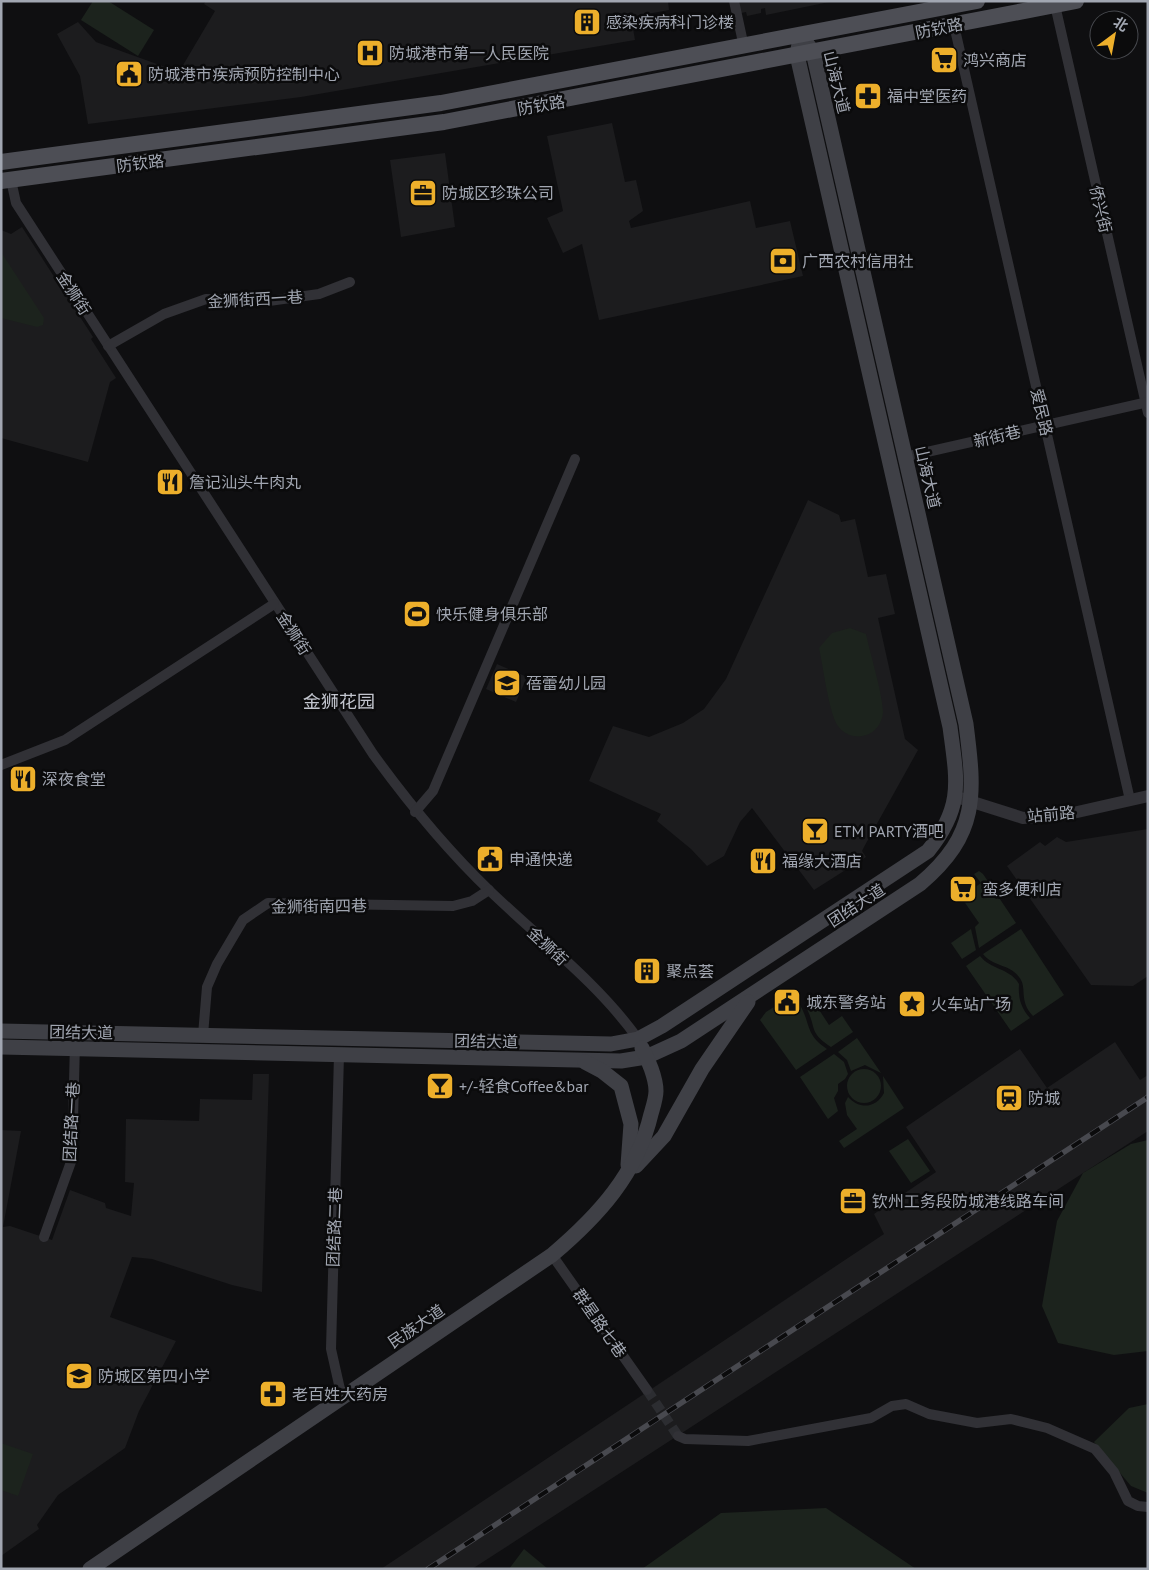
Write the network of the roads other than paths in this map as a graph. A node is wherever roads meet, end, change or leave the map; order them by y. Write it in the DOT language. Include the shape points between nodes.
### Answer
graph roads {
  1 [pos="734,1"];
  2 [pos="977,1"];
  3 [pos="1076,1"];
  4 [pos="1055,5"];
  5 [pos="954,25"];
  6 [pos="801,35"];
  7 [pos="744,46"];
  8 [pos="814,52"];
  9 [pos="797,55"];
  10 [pos="1,162"];
  11 [pos="6,180"];
  12 [pos="350,282"];
  13 [pos="108,346"];
  14 [pos="1146,402"];
  15 [pos="1148,413"];
  16 [pos="1045,425"];
  17 [pos="905,457"];
  18 [pos="575,459"];
  19 [pos="274,604"];
  20 [pos="1,765"];
  21 [pos="1148,796"];
  22 [pos="956,797"];
  23 [pos="1130,800"];
  24 [pos="972,802"];
  25 [pos="415,812"];
  26 [pos="907,866"];
  27 [pos="920,884"];
  28 [pos="489,890"];
  29 [pos="755,992"];
  30 [pos="1,1031"];
  31 [pos="75,1032"];
  32 [pos="203,1035"];
  33 [pos="638,1040"];
  34 [pos="1,1047"];
  35 [pos="74,1049"];
  36 [pos="339,1055"];
  37 [pos="646,1057"];
  38 [pos="581,1060"];
  39 [pos="627,1176"];
  40 [pos="44,1237"];
  41 [pos="552,1255"];
  42 [pos="647,1390"];
  43 [pos="342,1398"];
  44 [pos="678,1436"];
  45 [pos="1148,1507"];
  46 [pos="90,1569"];
  1 -- 7 [label="street"];
  2 -- 6 [label="main road, 防钦路"];
  3 -- 4 [label="main road, 防钦路"];
  4 -- 5 [label="main road, 防钦路"];
  4 -- 14 [label="street, 侨兴街"];
  5 -- 8 [label="main road, 防钦路"];
  5 -- 16 [label="street, 爱民路"];
  6 -- 7 [label="main road, 防钦路"];
  6 -- 8 [label="main road, 山海大道"];
  6 -- 9 [label="main road, 山海大道"];
  7 -- 10 [label="main road, 防钦路" via="441,104"];
  8 -- 9 [label="main road, 防钦路"];
  8 -- 17 [label="main road, 山海大道"];
  9 -- 11 [label="main road, 防钦路" via="444,122"];
  9 -- 22 [label="main road, 山海大道" via="950,727"];
  11 -- 13 [label="street, 金狮街" via="16,203"];
  12 -- 13 [label="street, 金狮街西一巷" via="319,294 268,301 206,299 164,314"];
  13 -- 19 [label="street, 金狮街"];
  14 -- 15 [label="street, 侨兴街"];
  14 -- 16 [label="street, 新街巷"];
  16 -- 17 [label="street, 新街巷"];
  16 -- 23 [label="street, 爱民路"];
  17 -- 24 [label="main road, 山海大道" via="966,724"];
  18 -- 25 [label="street" via="433,790"];
  19 -- 20 [label="street" via="65,740"];
  19 -- 25 [label="street, 金狮街"];
  21 -- 23 [label="street, 站前路"];
  22 -- 24 [label="street, 站前路"];
  22 -- 26 [label="main road, 山海大道" via="943,832 928,851"];
  23 -- 24 [label="street, 站前路" via="1064,815 1023,818"];
  24 -- 27 [label="main road, 山海大道" via="958,840 941,864"];
  25 -- 28 [label="street, 金狮街"];
  26 -- 33 [label="main road, 团结大道"];
  27 -- 29 [label="main road, 团结大道"];
  28 -- 32 [label="street, 金狮街南四巷" via="472,901 453,906 268,904 243,920 217,964 207,987"];
  28 -- 33 [label="street, 金狮街" via="620,1013"];
  29 -- 37 [label="main road, 团结大道" via="681,1041"];
  29 -- 39 [label="main road" via="702,1069 664,1136"];
  30 -- 31 [label="main road, 团结大道"];
  31 -- 32 [label="main road, 团结大道"];
  31 -- 35 [label="street, 团结路一巷"];
  32 -- 33 [label="main road, 团结大道" via="611,1044"];
  33 -- 37 [label="main road, 民族大道"];
  34 -- 35 [label="main road, 团结大道"];
  35 -- 36 [label="main road, 团结大道"];
  35 -- 40 [label="street, 团结路一巷" via="72,1159"];
  36 -- 38 [label="main road, 团结大道"];
  36 -- 43 [label="street, 团结路二巷" via="331,1349"];
  37 -- 38 [label="main road, 团结大道" via="621,1061"];
  37 -- 39 [label="main road, 民族大道" via="656,1091 647,1132"];
  38 -- 39 [label="main road" via="621,1086 631,1124"];
  39 -- 41 [label="main road, 民族大道" via="610,1200"];
  41 -- 42 [label="street, 群星路七巷"];
  41 -- 43 [label="main road, 民族大道"];
  43 -- 46 [label="main road, 民族大道"];
  44 -- 45 [label="street" via="748,1441 871,1418 892,1406 906,1404 929,1414 977,1423 1011,1419 1047,1428 1095,1449 1114,1472 1128,1501"];
}
